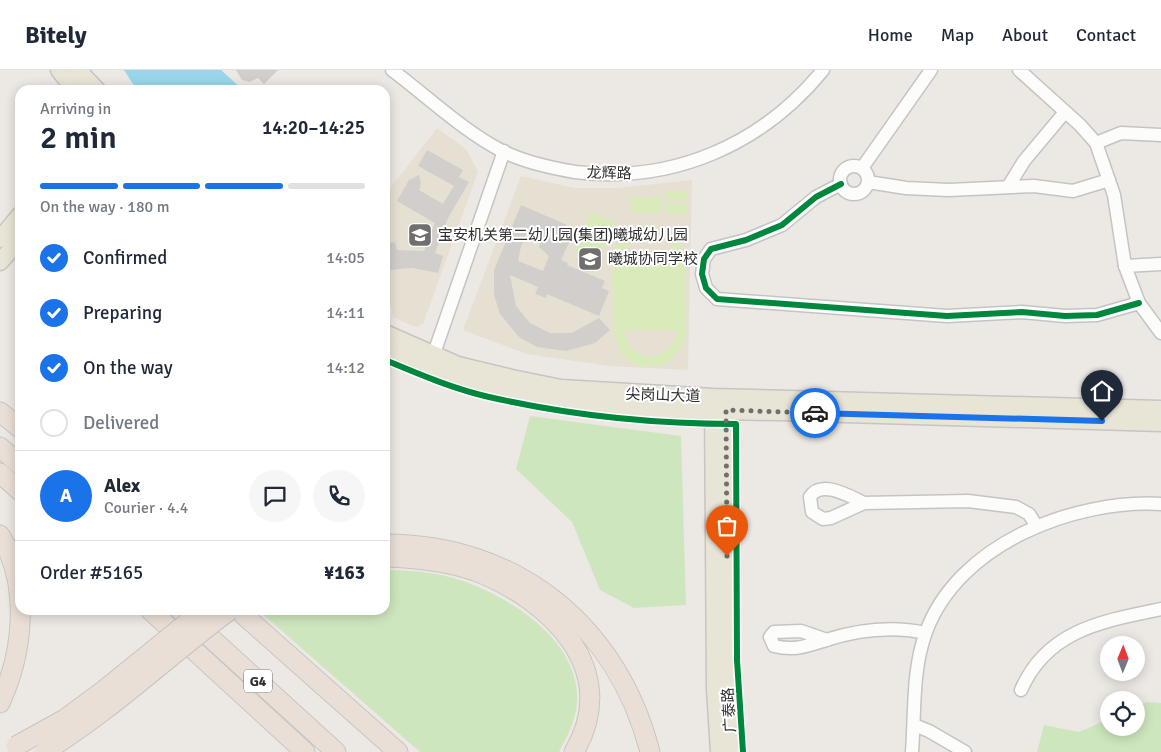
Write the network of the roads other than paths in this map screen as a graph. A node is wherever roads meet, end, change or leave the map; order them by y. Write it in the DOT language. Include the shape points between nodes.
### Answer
graph roads {
  1 [pos="59,70"];
  2 [pos="78,70"];
  3 [pos="392,70"];
  4 [pos="823,70"];
  5 [pos="931,70"];
  6 [pos="1019,70"];
  7 [pos="71,85"];
  8 [pos="92,85"];
  9 [pos="1065,112"];
  10 [pos="1161,135"];
  11 [pos="1096,143"];
  12 [pos="504,151"];
  13 [pos="862,168"];
  14 [pos="1109,180"];
  15 [pos="868,182"];
  16 [pos="841,184"];
  17 [pos="1008,187"];
  18 [pos="15,221"];
  19 [pos="0,239"];
  20 [pos="15,245"];
  21 [pos="0,262"];
  22 [pos="1161,264"];
  23 [pos="1124,266"];
  24 [pos="1139,303"];
  25 [pos="1161,332"];
  26 [pos="390,336"];
  27 [pos="390,349"];
  28 [pos="432,361"];
  29 [pos="720,403"];
  30 [pos="1161,409"];
  31 [pos="0,412"];
  32 [pos="1161,423"];
  33 [pos="15,424"];
  34 [pos="0,447"];
  35 [pos="15,460"];
  36 [pos="0,473"];
  37 [pos="15,486"];
  38 [pos="864,503"];
  39 [pos="1161,504"];
  40 [pos="1036,525"];
  41 [pos="0,535"];
  42 [pos="390,544"];
  43 [pos="390,557"];
  44 [pos="476,564"];
  45 [pos="15,580"];
  46 [pos="1161,609"];
  47 [pos="19,615"];
  48 [pos="155,615"];
  49 [pos="185,615"];
  50 [pos="197,615"];
  51 [pos="223,615"];
  52 [pos="244,615"];
  53 [pos="925,633"];
  54 [pos="827,640"];
  55 [pos="1021,690"];
  56 [pos="0,703"];
  57 [pos="914,725"];
  58 [pos="10,749"];
  59 [pos="44,752"];
  60 [pos="304,752"];
  61 [pos="336,752"];
  62 [pos="398,752"];
  63 [pos="574,752"];
  64 [pos="650,752"];
  65 [pos="719,752"];
  66 [pos="732,752"];
  67 [pos="912,752"];
  68 [pos="965,752"];
  1 -- 7 [label="main road"];
  2 -- 8 [label="main road"];
  3 -- 12 [label="street, 龙辉路" via="478,136"];
  4 -- 12 [label="street, 龙辉路" via="771,122 745,139 688,164 657,171 594,174 533,162"];
  5 -- 13 [label="street"];
  6 -- 9 [label="street"];
  9 -- 11 [label="street"];
  9 -- 17 [label="street"];
  10 -- 11 [label="street" via="1121,133"];
  11 -- 14 [label="street"];
  12 -- 28 [label="street"];
  13 -- 15 [label="street"];
  13 -- 16 [label="street" via="844,170"];
  14 -- 17 [label="street" via="1072,191 1034,186"];
  14 -- 23 [label="street" via="1117,211"];
  15 -- 16 [label="street" via="864,191 854,194 848,193"];
  15 -- 17 [label="street" via="940,190"];
  16 -- 24 [label="street" via="816,197 782,225 746,240 711,249 703,266 706,288 717,299 947,316 1022,312 1097,315"];
  18 -- 19 [label="main road"];
  20 -- 21 [label="main road"];
  22 -- 23 [label="street"];
  23 -- 24 [label="street"];
  24 -- 25 [label="street"];
  26 -- 28 [label="main road, 尖岗山大道"];
  27 -- 28 [label="main road, 尖岗山大道"];
  28 -- 29 [label="main road, 尖岗山大道" via="480,385 531,396 615,406"];
  29 -- 30 [label="main road, 尖岗山大道"];
  29 -- 32 [label="main road, 尖岗山大道"];
  29 -- 65 [label="main road, 广泰路" via="715,689"];
  29 -- 66 [label="main road, 广泰路"];
  31 -- 33 [label="highway"];
  34 -- 35 [label="highway"];
  36 -- 37 [label="highway"];
  38 -- 40 [label="street" via="999,503 1029,514"];
  39 -- 40 [label="street" via="1086,509"];
  40 -- 53 [label="street" via="1001,545 952,586"];
  41 -- 45 [label="highway"];
  42 -- 44 [label="highway" via="446,548"];
  43 -- 44 [label="highway"];
  44 -- 63 [label="highway" via="553,618 581,656 591,702 584,732"];
  44 -- 64 [label="highway" via="508,570 536,586 585,628 608,655 626,685 640,716"];
  46 -- 55 [label="street" via="1091,626 1064,639 1035,663"];
  47 -- 56 [label="highway" via="18,654"];
  48 -- 60 [label="highway, G4"];
  49 -- 61 [label="highway, G4"];
  50 -- 58 [label="highway, bridge" via="103,692 64,719"];
  51 -- 59 [label="highway, bridge" via="115,702"];
  52 -- 62 [label="highway"];
  53 -- 54 [label="street" via="906,628 884,629"];
  53 -- 57 [label="street" via="915,690"];
  57 -- 67 [label="street"];
  57 -- 68 [label="street"];
}
